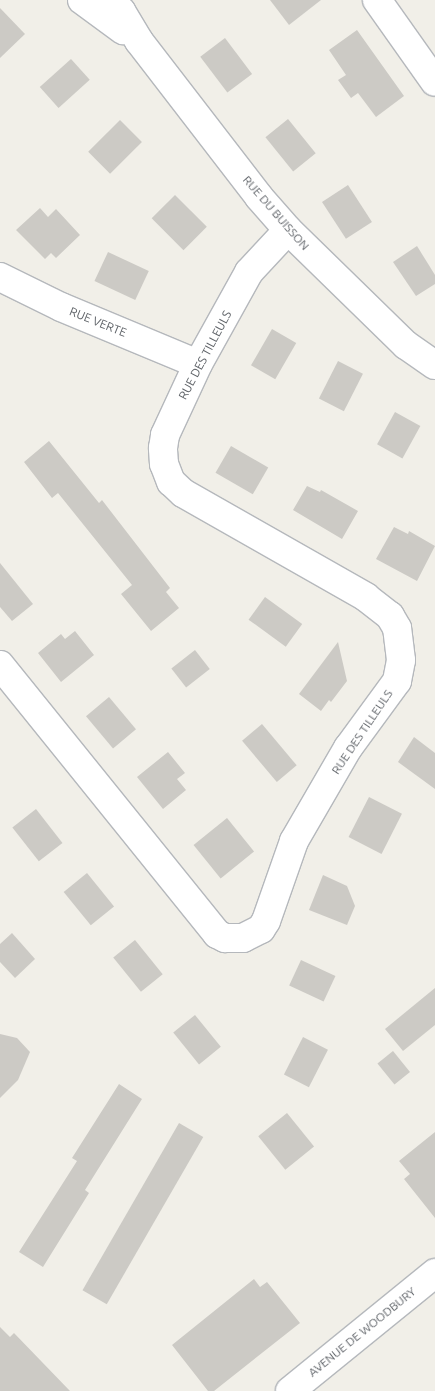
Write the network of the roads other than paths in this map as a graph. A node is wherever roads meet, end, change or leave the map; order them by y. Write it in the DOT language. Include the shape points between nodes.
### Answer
graph roads {
  1 [pos="82,0"];
  2 [pos="110,0"];
  3 [pos="377,0"];
  4 [pos="139,41"];
  5 [pos="435,82"];
  6 [pos="288,230"];
  7 [pos="0,277"];
  8 [pos="198,364"];
  9 [pos="435,365"];
  10 [pos="0,665"];
  11 [pos="435,1273"];
  12 [pos="290,1391"];
  1 -- 4 [label="street, RUE DU BUISSON"];
  2 -- 4 [label="street, RUE DU BUISSON" via="121,11"];
  3 -- 5 [label="street"];
  4 -- 6 [label="street, RUE DU BUISSON"];
  6 -- 8 [label="street, RUE DES TILLEULS" via="250,272"];
  6 -- 9 [label="street, RUE DU BUISSON" via="406,345"];
  7 -- 8 [label="street, RUE VERTE" via="61,307"];
  8 -- 10 [label="street, RUE DES TILLEULS" via="163,448 164,464 171,482 183,492 366,597 390,616 400,642 397,681 348,748 294,841 261,929 243,938 225,938 217,934"];
  11 -- 12 [label="street, AVENUE DE WOODBURY"];
}
